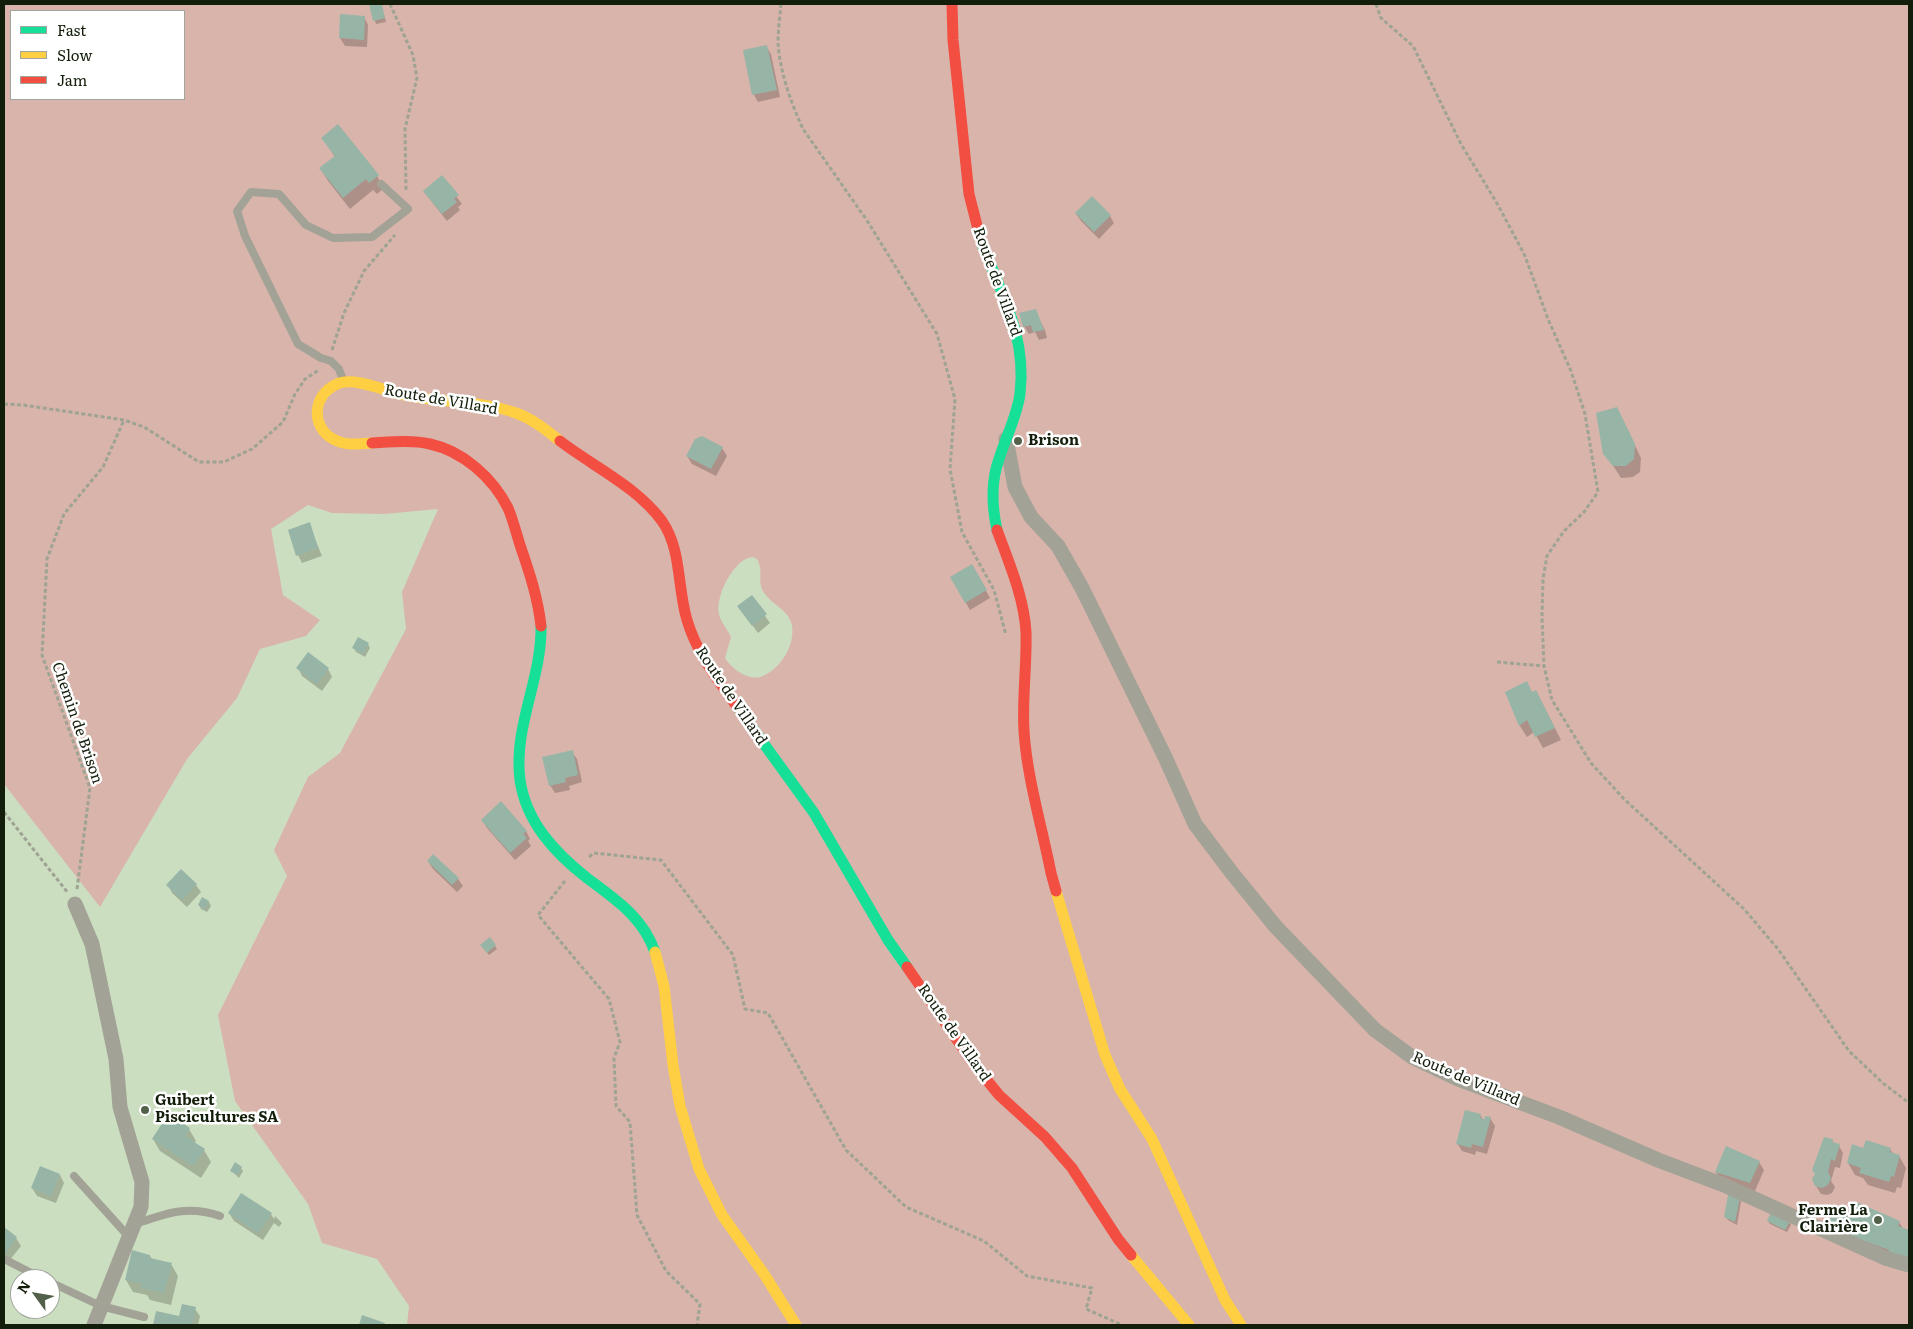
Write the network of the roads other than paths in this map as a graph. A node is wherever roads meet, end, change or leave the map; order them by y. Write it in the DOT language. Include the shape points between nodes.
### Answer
graph roads {
  1 [pos="952,4"];
  2 [pos="381,184"];
  3 [pos="343,382"];
  4 [pos="1006,439"];
  5 [pos="75,904"];
  6 [pos="74,1176"];
  7 [pos="220,1216"];
  8 [pos="131,1231"];
  9 [pos="4,1259"];
  10 [pos="1909,1265"];
  11 [pos="24,1269"];
  12 [pos="60,1287"];
  13 [pos="101,1306"];
  14 [pos="144,1317"];
  15 [pos="94,1325"];
  16 [pos="796,1325"];
  17 [pos="1189,1325"];
  18 [pos="1241,1325"];
  1 -- 4 [label="street, Route de Villard" via="969,194 981,242 1013,319 1020,346 1020,393"];
  2 -- 3 [label="lane" via="408,209 372,237 333,238 306,225 280,194 251,192 238,211 245,236 298,344 331,361 339,369"];
  3 -- 16 [label="street" via="323,395 317,406 316,420 329,437 348,444 410,441 440,446 478,470 505,503 528,570 541,630 540,654 520,741 522,789 527,808 551,846 623,904 648,935 660,964 676,1088 690,1145 715,1203"];
  3 -- 17 [label="street, Route de Villard" via="405,396 488,406 526,418 655,512 676,550 688,625 710,670 814,813 888,940 973,1063 999,1095 1045,1137 1072,1168 1118,1238"];
  4 -- 10 [label="street, Route de Villard" via="1015,487 1031,517 1058,546 1082,588 1166,757 1195,824 1276,927 1375,1030 1412,1057 1458,1078 1724,1185 1886,1258"];
  4 -- 18 [label="street, Route de Villard" via="996,474 993,506 997,530 1022,603 1026,632 1024,732 1060,907 1105,1055 1115,1078 1152,1139 1225,1300"];
  5 -- 8 [label="street" via="92,944 116,1059 120,1106 142,1182 141,1207"];
  6 -- 8 [label="lane"];
  7 -- 8 [label="lane" via="203,1210 169,1212"];
  8 -- 13 [label="street"];
  9 -- 11 [label="lane"];
  12 -- 13 [label="lane"];
  13 -- 14 [label="lane"];
  13 -- 15 [label="street"];
}
